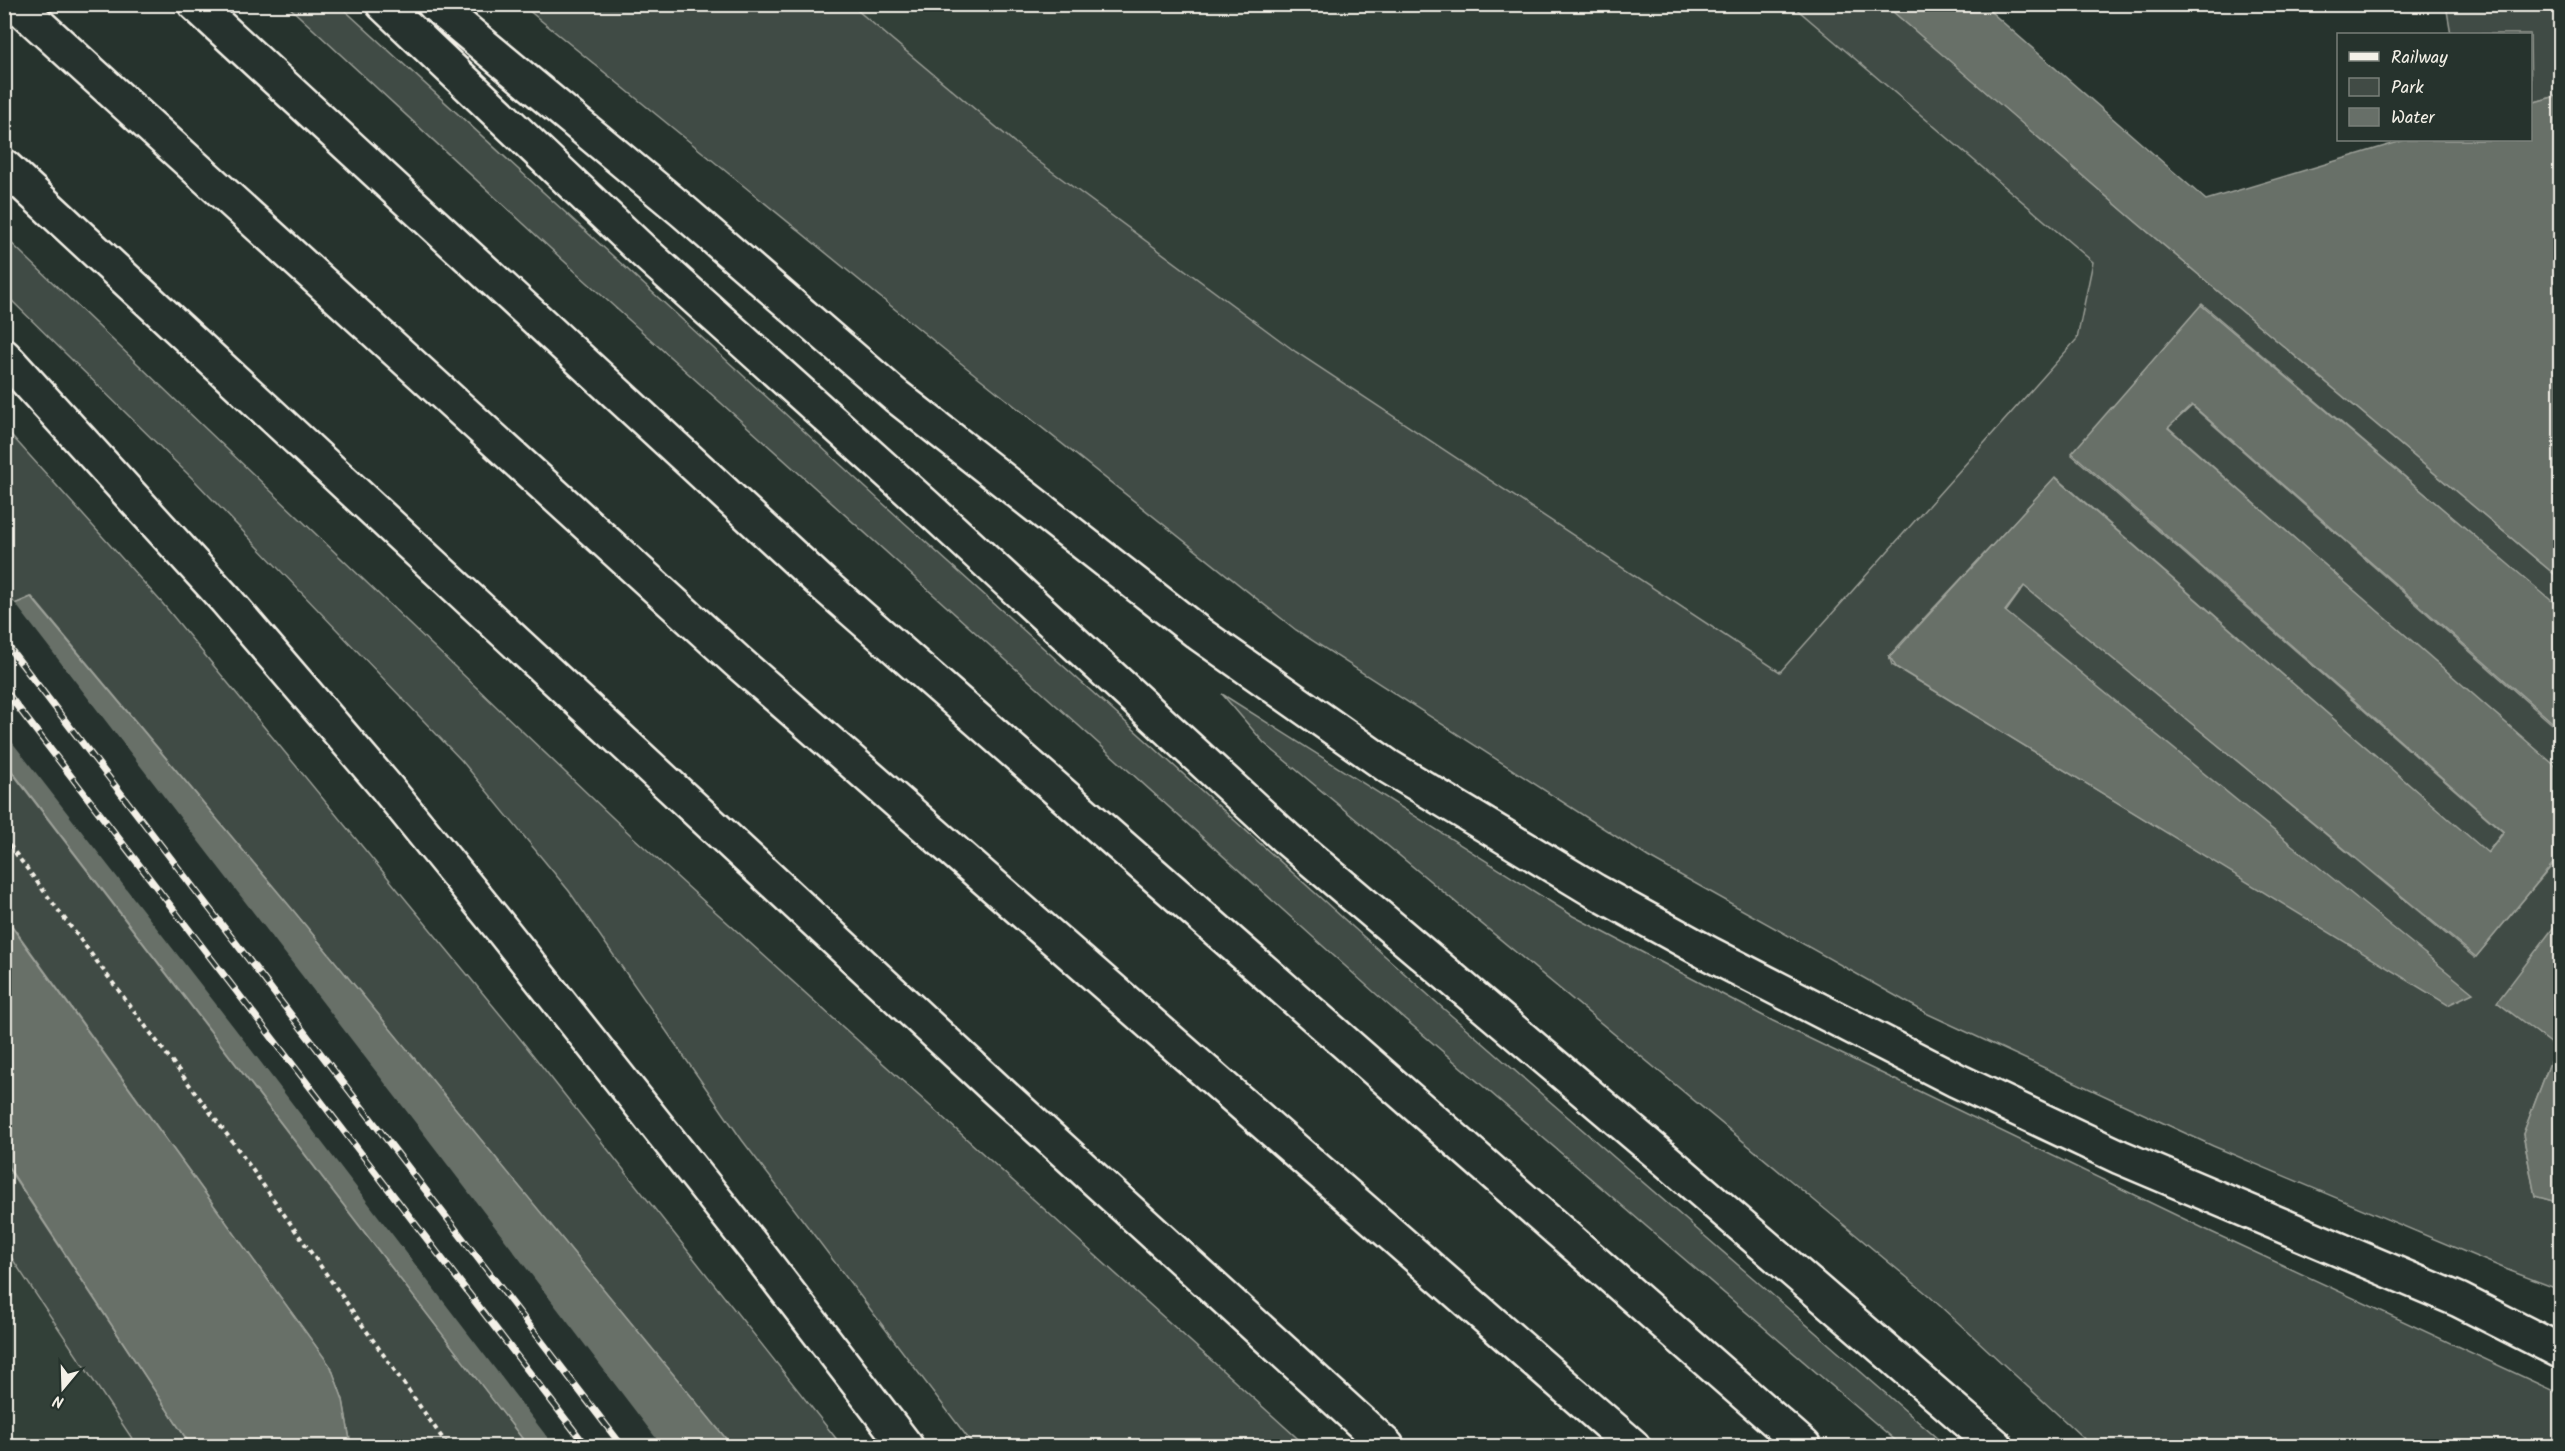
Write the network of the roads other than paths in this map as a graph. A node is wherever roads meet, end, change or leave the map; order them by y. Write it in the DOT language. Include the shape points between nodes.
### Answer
graph roads {
  1 [pos="16,4"];
  2 [pos="195,4"];
  3 [pos="383,4"];
  4 [pos="434,4"];
  5 [pos="4,166"];
  6 [pos="4,356"];
  7 [pos="2560,1351"];
  8 [pos="906,1446"];
  9 [pos="1387,1446"];
  10 [pos="1634,1446"];
  11 [pos="1804,1446"];
  12 [pos="1996,1446"];
  1 -- 10 [label="highway" via="738,662"];
  2 -- 11 [label="highway" via="822,582"];
  3 -- 12 [label="highway" via="643,251 1286,838"];
  4 -- 7 [label="highway" via="683,211 905,403 1201,634 1389,767 1595,891 1956,1080 2120,1157 2459,1300"];
  5 -- 9 [label="highway" via="1006,1098"];
  6 -- 8 [label="highway" via="226,600 387,788 754,1248"];
}
